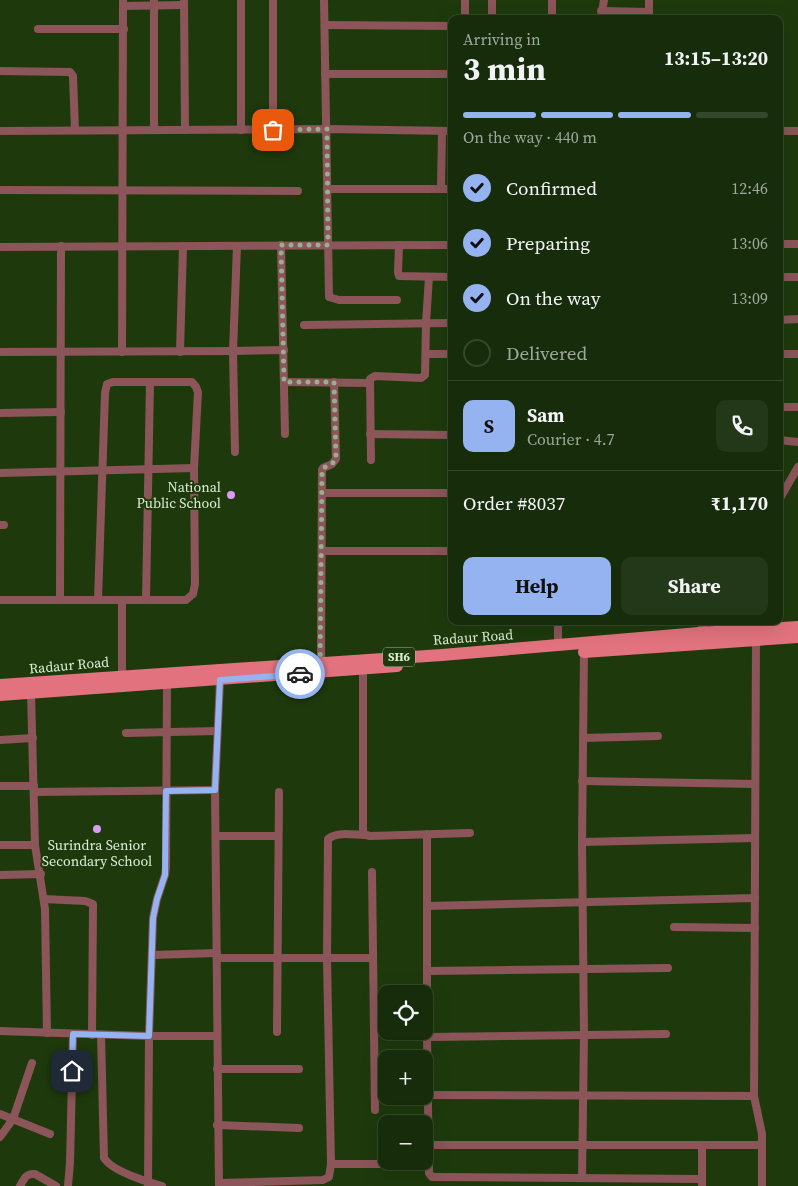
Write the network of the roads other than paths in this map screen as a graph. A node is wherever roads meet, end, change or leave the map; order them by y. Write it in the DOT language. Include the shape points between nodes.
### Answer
graph roads {
  1 [pos="241,0"];
  2 [pos="273,0"];
  3 [pos="324,0"];
  4 [pos="465,0"];
  5 [pos="492,0"];
  6 [pos="552,0"];
  7 [pos="604,0"];
  8 [pos="649,0"];
  9 [pos="184,2"];
  10 [pos="123,3"];
  11 [pos="154,3"];
  12 [pos="465,15"];
  13 [pos="492,15"];
  14 [pos="552,15"];
  15 [pos="601,15"];
  16 [pos="649,15"];
  17 [pos="325,25"];
  18 [pos="448,26"];
  19 [pos="38,29"];
  20 [pos="124,29"];
  21 [pos="0,71"];
  22 [pos="325,74"];
  23 [pos="448,74"];
  24 [pos="327,129"];
  25 [pos="75,130"];
  26 [pos="124,130"];
  27 [pos="154,130"];
  28 [pos="185,130"];
  29 [pos="241,130"];
  30 [pos="273,130"];
  31 [pos="0,131"];
  32 [pos="442,131"];
  33 [pos="448,131"];
  34 [pos="783,131"];
  35 [pos="798,131"];
  36 [pos="123,189"];
  37 [pos="327,189"];
  38 [pos="442,189"];
  39 [pos="448,189"];
  40 [pos="0,190"];
  41 [pos="298,191"];
  42 [pos="448,244"];
  43 [pos="783,244"];
  44 [pos="798,244"];
  45 [pos="281,245"];
  46 [pos="328,245"];
  47 [pos="398,245"];
  48 [pos="0,246"];
  49 [pos="61,246"];
  50 [pos="123,246"];
  51 [pos="183,246"];
  52 [pos="237,246"];
  53 [pos="429,277"];
  54 [pos="448,277"];
  55 [pos="783,277"];
  56 [pos="798,277"];
  57 [pos="397,300"];
  58 [pos="798,319"];
  59 [pos="783,320"];
  60 [pos="426,323"];
  61 [pos="448,323"];
  62 [pos="304,325"];
  63 [pos="284,350"];
  64 [pos="233,351"];
  65 [pos="0,352"];
  66 [pos="62,352"];
  67 [pos="122,352"];
  68 [pos="180,352"];
  69 [pos="426,354"];
  70 [pos="448,354"];
  71 [pos="783,354"];
  72 [pos="798,354"];
  73 [pos="284,382"];
  74 [pos="334,382"];
  75 [pos="150,383"];
  76 [pos="370,383"];
  77 [pos="783,407"];
  78 [pos="798,407"];
  79 [pos="0,412"];
  80 [pos="61,412"];
  81 [pos="285,434"];
  82 [pos="370,434"];
  83 [pos="448,435"];
  84 [pos="783,440"];
  85 [pos="798,442"];
  86 [pos="235,452"];
  87 [pos="371,460"];
  88 [pos="194,468"];
  89 [pos="798,468"];
  90 [pos="148,469"];
  91 [pos="62,470"];
  92 [pos="102,470"];
  93 [pos="0,473"];
  94 [pos="322,493"];
  95 [pos="448,493"];
  96 [pos="783,493"];
  97 [pos="322,551"];
  98 [pos="448,551"];
  99 [pos="0,600"];
  100 [pos="60,600"];
  101 [pos="98,600"];
  102 [pos="122,600"];
  103 [pos="146,600"];
  104 [pos="558,625"];
  105 [pos="704,625"];
  106 [pos="798,627"];
  107 [pos="700,633"];
  108 [pos="798,637"];
  109 [pos="756,640"];
  110 [pos="558,646"];
  111 [pos="584,652"];
  112 [pos="320,668"];
  113 [pos="362,669"];
  114 [pos="122,676"];
  115 [pos="220,680"];
  116 [pos="167,684"];
  117 [pos="0,686"];
  118 [pos="31,693"];
  119 [pos="0,695"];
  120 [pos="166,731"];
  121 [pos="217,731"];
  122 [pos="126,733"];
  123 [pos="658,736"];
  124 [pos="34,738"];
  125 [pos="583,738"];
  126 [pos="0,740"];
  127 [pos="582,781"];
  128 [pos="755,784"];
  129 [pos="0,786"];
  130 [pos="34,789"];
  131 [pos="215,790"];
  132 [pos="166,791"];
  133 [pos="279,792"];
  134 [pos="470,833"];
  135 [pos="428,834"];
  136 [pos="366,835"];
  137 [pos="216,836"];
  138 [pos="278,836"];
  139 [pos="755,838"];
  140 [pos="582,842"];
  141 [pos="0,845"];
  142 [pos="36,845"];
  143 [pos="372,872"];
  144 [pos="41,874"];
  145 [pos="0,875"];
  146 [pos="755,898"];
  147 [pos="44,900"];
  148 [pos="583,903"];
  149 [pos="427,906"];
  150 [pos="674,927"];
  151 [pos="755,928"];
  152 [pos="152,955"];
  153 [pos="217,955"];
  154 [pos="373,958"];
  155 [pos="277,959"];
  156 [pos="327,959"];
  157 [pos="668,968"];
  158 [pos="584,970"];
  159 [pos="427,971"];
  160 [pos="427,985"];
  161 [pos="0,1031"];
  162 [pos="277,1032"];
  163 [pos="46,1033"];
  164 [pos="73,1034"];
  165 [pos="92,1034"];
  166 [pos="584,1034"];
  167 [pos="666,1034"];
  168 [pos="101,1035"];
  169 [pos="149,1036"];
  170 [pos="217,1036"];
  171 [pos="433,1037"];
  172 [pos="32,1063"];
  173 [pos="217,1069"];
  174 [pos="299,1069"];
  175 [pos="433,1096"];
  176 [pos="584,1096"];
  177 [pos="754,1096"];
  178 [pos="375,1110"];
  179 [pos="0,1114"];
  180 [pos="13,1119"];
  181 [pos="217,1125"];
  182 [pos="299,1128"];
  183 [pos="50,1134"];
  184 [pos="0,1137"];
  185 [pos="583,1144"];
  186 [pos="433,1145"];
  187 [pos="702,1145"];
  188 [pos="762,1145"];
  189 [pos="331,1164"];
  190 [pos="378,1164"];
  191 [pos="429,1170"];
  192 [pos="582,1178"];
  193 [pos="702,1183"];
  194 [pos="149,1184"];
  195 [pos="219,1184"];
  196 [pos="20,1186"];
  197 [pos="56,1186"];
  198 [pos="68,1186"];
  199 [pos="162,1186"];
  200 [pos="762,1186"];
  1 -- 29 [label="street"];
  2 -- 30 [label="street"];
  3 -- 17 [label="street"];
  4 -- 12 [label="street"];
  5 -- 13 [label="street"];
  6 -- 14 [label="street"];
  7 -- 15 [label="street"];
  8 -- 16 [label="street"];
  9 -- 11 [label="street"];
  9 -- 28 [label="street"];
  10 -- 11 [label="street"];
  10 -- 20 [label="street"];
  11 -- 27 [label="street"];
  15 -- 16 [label="street"];
  17 -- 18 [label="street"];
  17 -- 22 [label="street"];
  19 -- 20 [label="street"];
  20 -- 26 [label="street"];
  21 -- 25 [label="street" via="70,72 73,76"];
  22 -- 23 [label="street"];
  22 -- 24 [label="street"];
  24 -- 30 [label="street"];
  24 -- 32 [label="street"];
  24 -- 37 [label="street"];
  25 -- 26 [label="street"];
  25 -- 31 [label="street"];
  26 -- 27 [label="street"];
  26 -- 36 [label="street"];
  27 -- 28 [label="street"];
  28 -- 29 [label="street"];
  29 -- 30 [label="street"];
  32 -- 33 [label="street"];
  32 -- 38 [label="street"];
  34 -- 35 [label="street"];
  36 -- 40 [label="street"];
  36 -- 41 [label="street"];
  36 -- 50 [label="street"];
  37 -- 38 [label="street"];
  37 -- 46 [label="street"];
  38 -- 39 [label="street"];
  42 -- 47 [label="street"];
  43 -- 44 [label="street"];
  45 -- 46 [label="street"];
  45 -- 52 [label="street"];
  45 -- 63 [label="street"];
  46 -- 47 [label="street"];
  46 -- 57 [label="street" via="332,299"];
  47 -- 53 [label="street" via="399,276"];
  48 -- 49 [label="street"];
  49 -- 50 [label="street"];
  49 -- 66 [label="street"];
  50 -- 51 [label="street"];
  50 -- 67 [label="street"];
  51 -- 52 [label="street"];
  51 -- 68 [label="street"];
  52 -- 64 [label="street"];
  53 -- 54 [label="street"];
  53 -- 60 [label="street"];
  55 -- 56 [label="street"];
  58 -- 59 [label="street"];
  60 -- 61 [label="street"];
  60 -- 62 [label="street"];
  60 -- 69 [label="street"];
  63 -- 64 [label="street"];
  63 -- 73 [label="street"];
  64 -- 68 [label="street"];
  64 -- 86 [label="street"];
  65 -- 66 [label="street"];
  66 -- 67 [label="street"];
  66 -- 80 [label="street"];
  67 -- 68 [label="street"];
  69 -- 70 [label="street"];
  69 -- 76 [label="street" via="424,377 375,376"];
  71 -- 72 [label="street"];
  73 -- 74 [label="street"];
  73 -- 81 [label="street"];
  74 -- 76 [label="street"];
  74 -- 94 [label="street" via="336,459 323,468"];
  75 -- 88 [label="street" via="192,382 196,387"];
  75 -- 90 [label="street"];
  75 -- 92 [label="street" via="107,384"];
  76 -- 82 [label="street"];
  77 -- 78 [label="street"];
  79 -- 80 [label="street"];
  80 -- 91 [label="street"];
  82 -- 83 [label="street"];
  82 -- 87 [label="street"];
  84 -- 85 [label="street"];
  88 -- 90 [label="street"];
  88 -- 103 [label="street" via="193,594 186,600"];
  89 -- 96 [label="street"];
  90 -- 92 [label="street"];
  90 -- 103 [label="street"];
  91 -- 92 [label="street"];
  91 -- 93 [label="street"];
  91 -- 100 [label="street"];
  92 -- 101 [label="street"];
  94 -- 95 [label="street"];
  94 -- 97 [label="street"];
  97 -- 98 [label="street"];
  97 -- 112 [label="street"];
  99 -- 100 [label="street"];
  100 -- 101 [label="street"];
  101 -- 102 [label="street"];
  102 -- 103 [label="street"];
  102 -- 114 [label="street"];
  104 -- 110 [label="street"];
  105 -- 107 [label="street"];
  106 -- 107 [label="main road, Radaur Road / SH6"];
  107 -- 110 [label="main road, Radaur Road / SH6"];
  108 -- 109 [label="main road, Radaur Road / SH6"];
  109 -- 111 [label="main road, Radaur Road / SH6"];
  109 -- 128 [label="street"];
  110 -- 112 [label="main road, Radaur Road / SH6"];
  111 -- 113 [label="main road, Radaur Road / SH6"];
  111 -- 125 [label="street"];
  112 -- 113 [label="main road, Radaur Road / SH6"];
  112 -- 114 [label="main road, Radaur Road / SH6"];
  112 -- 115 [label="main road, Radaur Road / SH6"];
  113 -- 136 [label="street" via="363,832"];
  114 -- 117 [label="main road, Radaur Road / SH6"];
  115 -- 116 [label="main road, Radaur Road / SH6"];
  115 -- 121 [label="street"];
  116 -- 118 [label="main road, Radaur Road / SH6"];
  116 -- 120 [label="street"];
  118 -- 119 [label="main road, Radaur Road / SH6"];
  118 -- 124 [label="street"];
  120 -- 121 [label="street"];
  120 -- 122 [label="street"];
  120 -- 132 [label="street"];
  121 -- 131 [label="street"];
  123 -- 125 [label="street"];
  124 -- 126 [label="street"];
  124 -- 130 [label="street"];
  125 -- 127 [label="street"];
  127 -- 128 [label="street"];
  127 -- 140 [label="street"];
  128 -- 139 [label="street"];
  129 -- 130 [label="street"];
  130 -- 132 [label="street"];
  130 -- 142 [label="street"];
  131 -- 132 [label="street"];
  131 -- 137 [label="street"];
  132 -- 152 [label="street" via="165,875 154,909"];
  133 -- 138 [label="street"];
  134 -- 135 [label="street"];
  135 -- 136 [label="street"];
  135 -- 149 [label="street"];
  136 -- 156 [label="street" via="337,835 328,839"];
  137 -- 138 [label="street"];
  137 -- 153 [label="street"];
  138 -- 155 [label="street"];
  139 -- 140 [label="street"];
  139 -- 146 [label="street"];
  140 -- 148 [label="street"];
  141 -- 142 [label="street"];
  142 -- 144 [label="street"];
  143 -- 154 [label="street"];
  144 -- 145 [label="street"];
  144 -- 147 [label="street"];
  146 -- 148 [label="street"];
  146 -- 151 [label="street"];
  147 -- 163 [label="street"];
  147 -- 165 [label="street" via="93,904"];
  148 -- 149 [label="street"];
  148 -- 158 [label="street"];
  149 -- 159 [label="street"];
  150 -- 151 [label="street"];
  151 -- 177 [label="street"];
  152 -- 153 [label="street"];
  152 -- 169 [label="street"];
  153 -- 155 [label="street"];
  153 -- 170 [label="street"];
  154 -- 156 [label="street"];
  154 -- 178 [label="street"];
  155 -- 156 [label="street"];
  155 -- 162 [label="street"];
  156 -- 189 [label="street"];
  157 -- 158 [label="street"];
  158 -- 159 [label="street"];
  158 -- 166 [label="street"];
  159 -- 160 [label="street"];
  161 -- 163 [label="street"];
  163 -- 164 [label="street"];
  164 -- 165 [label="street"];
  164 -- 198 [label="street"];
  165 -- 168 [label="street"];
  166 -- 167 [label="street"];
  166 -- 171 [label="street"];
  166 -- 176 [label="street"];
  168 -- 169 [label="street"];
  168 -- 194 [label="street" via="104,1158 107,1163"];
  169 -- 170 [label="street"];
  169 -- 194 [label="street"];
  170 -- 173 [label="street"];
  172 -- 180 [label="street"];
  173 -- 174 [label="street"];
  173 -- 181 [label="street"];
  175 -- 176 [label="street"];
  176 -- 177 [label="street"];
  176 -- 185 [label="street"];
  177 -- 188 [label="street"];
  179 -- 180 [label="street"];
  180 -- 183 [label="street"];
  180 -- 184 [label="street"];
  181 -- 182 [label="street"];
  181 -- 195 [label="street"];
  185 -- 186 [label="street"];
  185 -- 187 [label="street"];
  185 -- 192 [label="street"];
  187 -- 188 [label="street"];
  187 -- 193 [label="street"];
  188 -- 200 [label="street"];
  189 -- 190 [label="street"];
  189 -- 195 [label="street" via="329,1177 323,1180"];
  191 -- 192 [label="street" via="432,1176"];
  192 -- 193 [label="street"];
  194 -- 199 [label="street"];
  196 -- 197 [label="street" via="25,1177 34,1174"];
}
